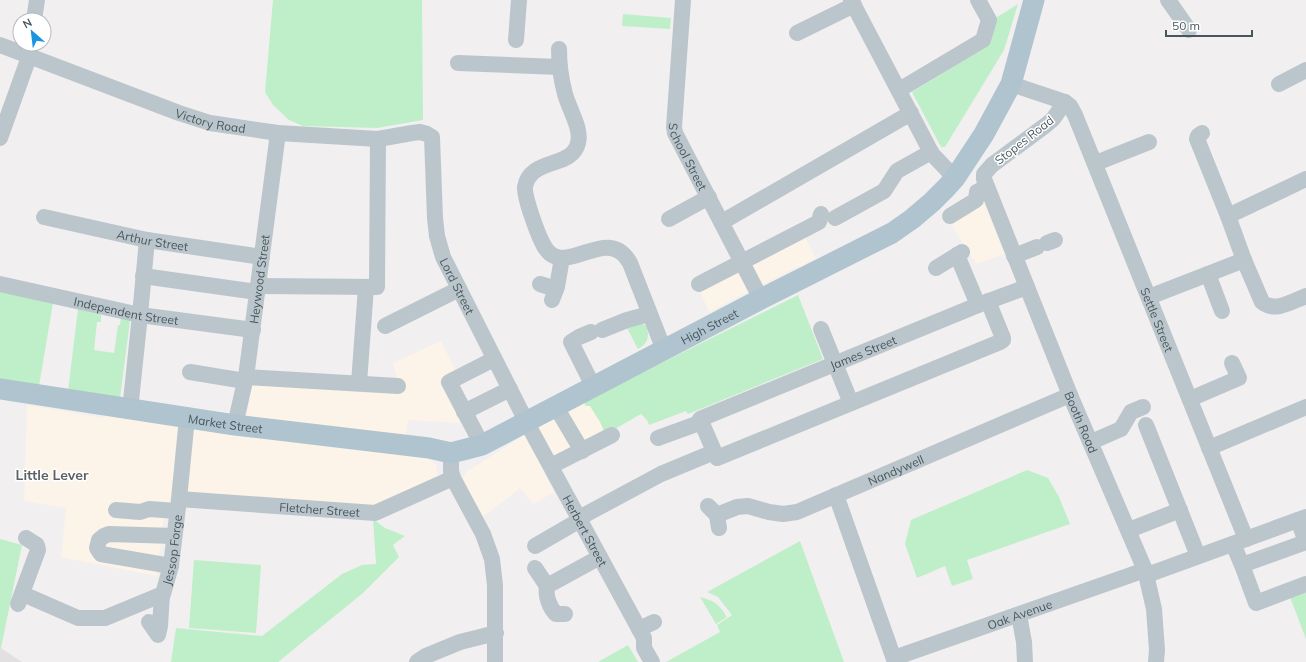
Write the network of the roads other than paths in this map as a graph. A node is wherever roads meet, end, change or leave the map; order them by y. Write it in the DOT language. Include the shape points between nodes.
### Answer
graph roads {
  1 [pos="37,0"];
  2 [pos="519,0"];
  3 [pos="683,0"];
  4 [pos="978,0"];
  5 [pos="1034,0"];
  6 [pos="1168,0"];
  7 [pos="852,2"];
  8 [pos="35,12"];
  9 [pos="1189,30"];
  10 [pos="798,34"];
  11 [pos="516,40"];
  12 [pos="0,45"];
  13 [pos="12,47"];
  14 [pos="559,49"];
  15 [pos="29,52"];
  16 [pos="35,52"];
  17 [pos="458,63"];
  18 [pos="559,67"];
  19 [pos="1306,70"];
  20 [pos="1011,84"];
  21 [pos="1279,84"];
  22 [pos="899,90"];
  23 [pos="1065,102"];
  24 [pos="911,113"];
  25 [pos="278,133"];
  26 [pos="1202,133"];
  27 [pos="432,137"];
  28 [pos="0,138"];
  29 [pos="378,139"];
  30 [pos="1149,142"];
  31 [pos="931,152"];
  32 [pos="1096,163"];
  33 [pos="955,178"];
  34 [pos="1306,179"];
  35 [pos="986,187"];
  36 [pos="709,197"];
  37 [pos="950,216"];
  38 [pos="1228,216"];
  39 [pos="44,217"];
  40 [pos="669,219"];
  41 [pos="722,222"];
  42 [pos="147,240"];
  43 [pos="1046,244"];
  44 [pos="262,256"];
  45 [pos="1014,256"];
  46 [pos="562,258"];
  47 [pos="1244,260"];
  48 [pos="742,261"];
  49 [pos="936,268"];
  50 [pos="1208,274"];
  51 [pos="143,276"];
  52 [pos="0,284"];
  53 [pos="540,284"];
  54 [pos="699,284"];
  55 [pos="371,287"];
  56 [pos="1027,287"];
  57 [pos="258,289"];
  58 [pos="459,289"];
  59 [pos="1306,296"];
  60 [pos="1149,297"];
  61 [pos="761,299"];
  62 [pos="983,303"];
  63 [pos="1222,311"];
  64 [pos="650,314"];
  65 [pos="140,315"];
  66 [pos="391,319"];
  67 [pos="821,329"];
  68 [pos="253,330"];
  69 [pos="664,350"];
  70 [pos="494,359"];
  71 [pos="1232,363"];
  72 [pos="835,364"];
  73 [pos="190,372"];
  74 [pos="245,379"];
  75 [pos="359,383"];
  76 [pos="398,386"];
  77 [pos="593,386"];
  78 [pos="0,389"];
  79 [pos="510,389"];
  80 [pos="1070,395"];
  81 [pos="1190,399"];
  82 [pos="851,403"];
  83 [pos="556,407"];
  84 [pos="1143,407"];
  85 [pos="1306,407"];
  86 [pos="130,410"];
  87 [pos="464,412"];
  88 [pos="187,418"];
  89 [pos="701,420"];
  90 [pos="527,422"];
  91 [pos="235,425"];
  92 [pos="1146,425"];
  93 [pos="612,435"];
  94 [pos="658,438"];
  95 [pos="1091,442"];
  96 [pos="482,445"];
  97 [pos="1209,448"];
  98 [pos="582,450"];
  99 [pos="714,452"];
  100 [pos="451,454"];
  101 [pos="551,466"];
  102 [pos="453,478"];
  103 [pos="836,495"];
  104 [pos="178,505"];
  105 [pos="116,510"];
  106 [pos="1180,510"];
  107 [pos="715,517"];
  108 [pos="579,519"];
  109 [pos="1302,519"];
  110 [pos="1129,530"];
  111 [pos="174,536"];
  112 [pos="26,538"];
  113 [pos="1239,541"];
  114 [pos="535,546"];
  115 [pos="1198,556"];
  116 [pos="600,557"];
  117 [pos="1242,565"];
  118 [pos="171,566"];
  119 [pos="535,568"];
  120 [pos="1146,573"];
  121 [pos="1306,584"];
  122 [pos="547,586"];
  123 [pos="162,594"];
  124 [pos="565,614"];
  125 [pos="1019,615"];
  126 [pos="149,622"];
  127 [pos="654,622"];
  128 [pos="496,634"];
  129 [pos="642,634"];
  130 [pos="895,660"];
  131 [pos="417,662"];
  132 [pos="495,662"];
  133 [pos="652,662"];
  134 [pos="1025,662"];
  135 [pos="1156,662"];
  1 -- 8 [label="street"];
  2 -- 11 [label="street"];
  3 -- 36 [label="street, School Street" via="674,127"];
  4 -- 22 [label="street" via="989,20 984,40"];
  5 -- 20 [label="main road"];
  6 -- 9 [label="street"];
  7 -- 10 [label="street"];
  7 -- 22 [label="street"];
  12 -- 13 [label="street, Victory Road"];
  14 -- 18 [label="street"];
  15 -- 28 [label="street"];
  16 -- 25 [label="street, Victory Road" via="179,113 210,123"];
  17 -- 18 [label="street"];
  18 -- 46 [label="street" via="565,94 579,131 579,143 575,151 564,159 536,169 525,187 526,198 544,246 552,255"];
  19 -- 21 [label="street"];
  20 -- 23 [label="street, Stopes Road"];
  20 -- 33 [label="main road" via="984,134"];
  22 -- 24 [label="street"];
  23 -- 32 [label="street, Settle Street" via="1075,115"];
  23 -- 35 [label="street, Stopes Road" via="1053,119 987,170 984,174"];
  24 -- 31 [label="street"];
  24 -- 41 [label="street"];
  25 -- 29 [label="street, Victory Road"];
  25 -- 44 [label="street, Heywood Street"];
  26 -- 38 [label="street" via="1197,139"];
  27 -- 29 [label="street, Victory Road" via="420,132"];
  27 -- 58 [label="street, Lord Street" via="437,236 443,257"];
  29 -- 55 [label="street"];
  30 -- 32 [label="street"];
  31 -- 33 [label="street"];
  31 -- 48 [label="street" via="897,171 884,191 828,216"];
  32 -- 60 [label="street, Settle Street"];
  33 -- 61 [label="main road, High Street" via="932,202 892,232"];
  34 -- 38 [label="street"];
  35 -- 37 [label="street" via="977,192 976,200"];
  35 -- 45 [label="street, Booth Road"];
  36 -- 40 [label="street"];
  36 -- 41 [label="street, School Street"];
  38 -- 47 [label="street"];
  39 -- 42 [label="street, Arthur Street"];
  41 -- 48 [label="street, School Street"];
  42 -- 44 [label="street, Arthur Street"];
  42 -- 51 [label="street"];
  43 -- 45 [label="street"];
  44 -- 57 [label="street, Heywood Street"];
  45 -- 56 [label="street, Booth Road"];
  46 -- 53 [label="street" via="554,294"];
  46 -- 64 [label="street" via="604,247 622,252 630,263"];
  47 -- 50 [label="street"];
  47 -- 59 [label="street" via="1260,298 1266,305 1279,307"];
  48 -- 54 [label="street"];
  48 -- 61 [label="street, School Street"];
  49 -- 62 [label="street" via="960,254"];
  50 -- 60 [label="street"];
  50 -- 63 [label="street"];
  51 -- 57 [label="street"];
  51 -- 65 [label="street"];
  52 -- 65 [label="street, Independent Street"];
  55 -- 57 [label="street"];
  55 -- 75 [label="street"];
  56 -- 62 [label="street, James Street"];
  56 -- 80 [label="street, Booth Road"];
  57 -- 68 [label="street, Heywood Street"];
  58 -- 66 [label="street"];
  58 -- 70 [label="street, Lord Street"];
  60 -- 81 [label="street, Settle Street"];
  61 -- 69 [label="main road, High Street"];
  62 -- 72 [label="street, James Street"];
  62 -- 82 [label="street" via="1003,338 1000,342"];
  64 -- 69 [label="street"];
  64 -- 77 [label="street" via="579,337 571,342"];
  65 -- 68 [label="street, Independent Street"];
  65 -- 86 [label="street"];
  67 -- 72 [label="street"];
  68 -- 74 [label="street, Heywood Street"];
  69 -- 77 [label="main road, High Street"];
  70 -- 79 [label="street, Lord Street"];
  70 -- 87 [label="street" via="450,382"];
  71 -- 81 [label="street" via="1239,378"];
  72 -- 82 [label="street"];
  72 -- 89 [label="street, James Street"];
  73 -- 74 [label="street"];
  74 -- 75 [label="street"];
  74 -- 91 [label="street, Heywood Street"];
  75 -- 76 [label="street"];
  77 -- 83 [label="main road, High Street"];
  78 -- 86 [label="main road, Market Street"];
  79 -- 87 [label="street"];
  79 -- 90 [label="street, Lord Street"];
  80 -- 95 [label="street, Booth Road"];
  80 -- 103 [label="street, Nandywell"];
  81 -- 97 [label="street, Settle Street"];
  82 -- 99 [label="street" via="717,458"];
  83 -- 90 [label="main road, High Street"];
  83 -- 98 [label="street"];
  84 -- 95 [label="street" via="1131,412 1121,429"];
  85 -- 97 [label="street"];
  86 -- 88 [label="main road, Market Street"];
  87 -- 96 [label="street"];
  88 -- 91 [label="main road, Market Street"];
  88 -- 104 [label="street, Jessop Forge"];
  89 -- 94 [label="street, James Street"];
  89 -- 99 [label="street"];
  90 -- 96 [label="main road, High Street"];
  90 -- 101 [label="street, Herbert Street"];
  91 -- 100 [label="main road, Market Street" via="429,448"];
  92 -- 106 [label="street"];
  93 -- 98 [label="street"];
  95 -- 110 [label="street, Booth Road"];
  96 -- 100 [label="main road, High Street"];
  97 -- 113 [label="street, Settle Street"];
  98 -- 101 [label="street"];
  99 -- 108 [label="street" via="661,474"];
  100 -- 102 [label="street"];
  101 -- 108 [label="street, Herbert Street"];
  102 -- 104 [label="street, Fletcher Street" via="375,513 230,503"];
  102 -- 128 [label="street" via="483,534 492,559"];
  103 -- 107 [label="street, Nandywell" via="797,512 783,514 748,506 737,507"];
  103 -- 130 [label="street"];
  104 -- 105 [label="street, Fletcher Street" via="140,512"];
  104 -- 111 [label="street, Jessop Forge"];
  106 -- 110 [label="street"];
  106 -- 115 [label="street"];
  108 -- 114 [label="street"];
  108 -- 116 [label="street, Herbert Street"];
  109 -- 113 [label="street, Oak Avenue"];
  109 -- 117 [label="street" via="1306,542"];
  110 -- 120 [label="street, Booth Road"];
  111 -- 118 [label="street, Jessop Forge"];
  111 -- 118 [label="street" via="109,534 99,540 97,548 100,554"];
  112 -- 123 [label="street, Jessop Forge" via="37,545 38,550 21,599 78,618 105,618"];
  113 -- 115 [label="street, Oak Avenue"];
  113 -- 117 [label="street, Settle Street"];
  115 -- 120 [label="street, Oak Avenue"];
  116 -- 122 [label="street"];
  116 -- 129 [label="street, Herbert Street"];
  117 -- 121 [label="street, Settle Street" via="1256,603"];
  118 -- 123 [label="street, Jessop Forge"];
  119 -- 122 [label="street"];
  120 -- 125 [label="street, Oak Avenue"];
  120 -- 135 [label="street, Booth Road" via="1154,609"];
  122 -- 124 [label="street" via="550,607 556,614"];
  123 -- 126 [label="street" via="158,635"];
  125 -- 130 [label="street, Oak Avenue"];
  125 -- 134 [label="street"];
  127 -- 129 [label="street"];
  128 -- 131 [label="street" via="460,642"];
  128 -- 132 [label="street"];
  129 -- 133 [label="street, Herbert Street" via="644,648"];
}
